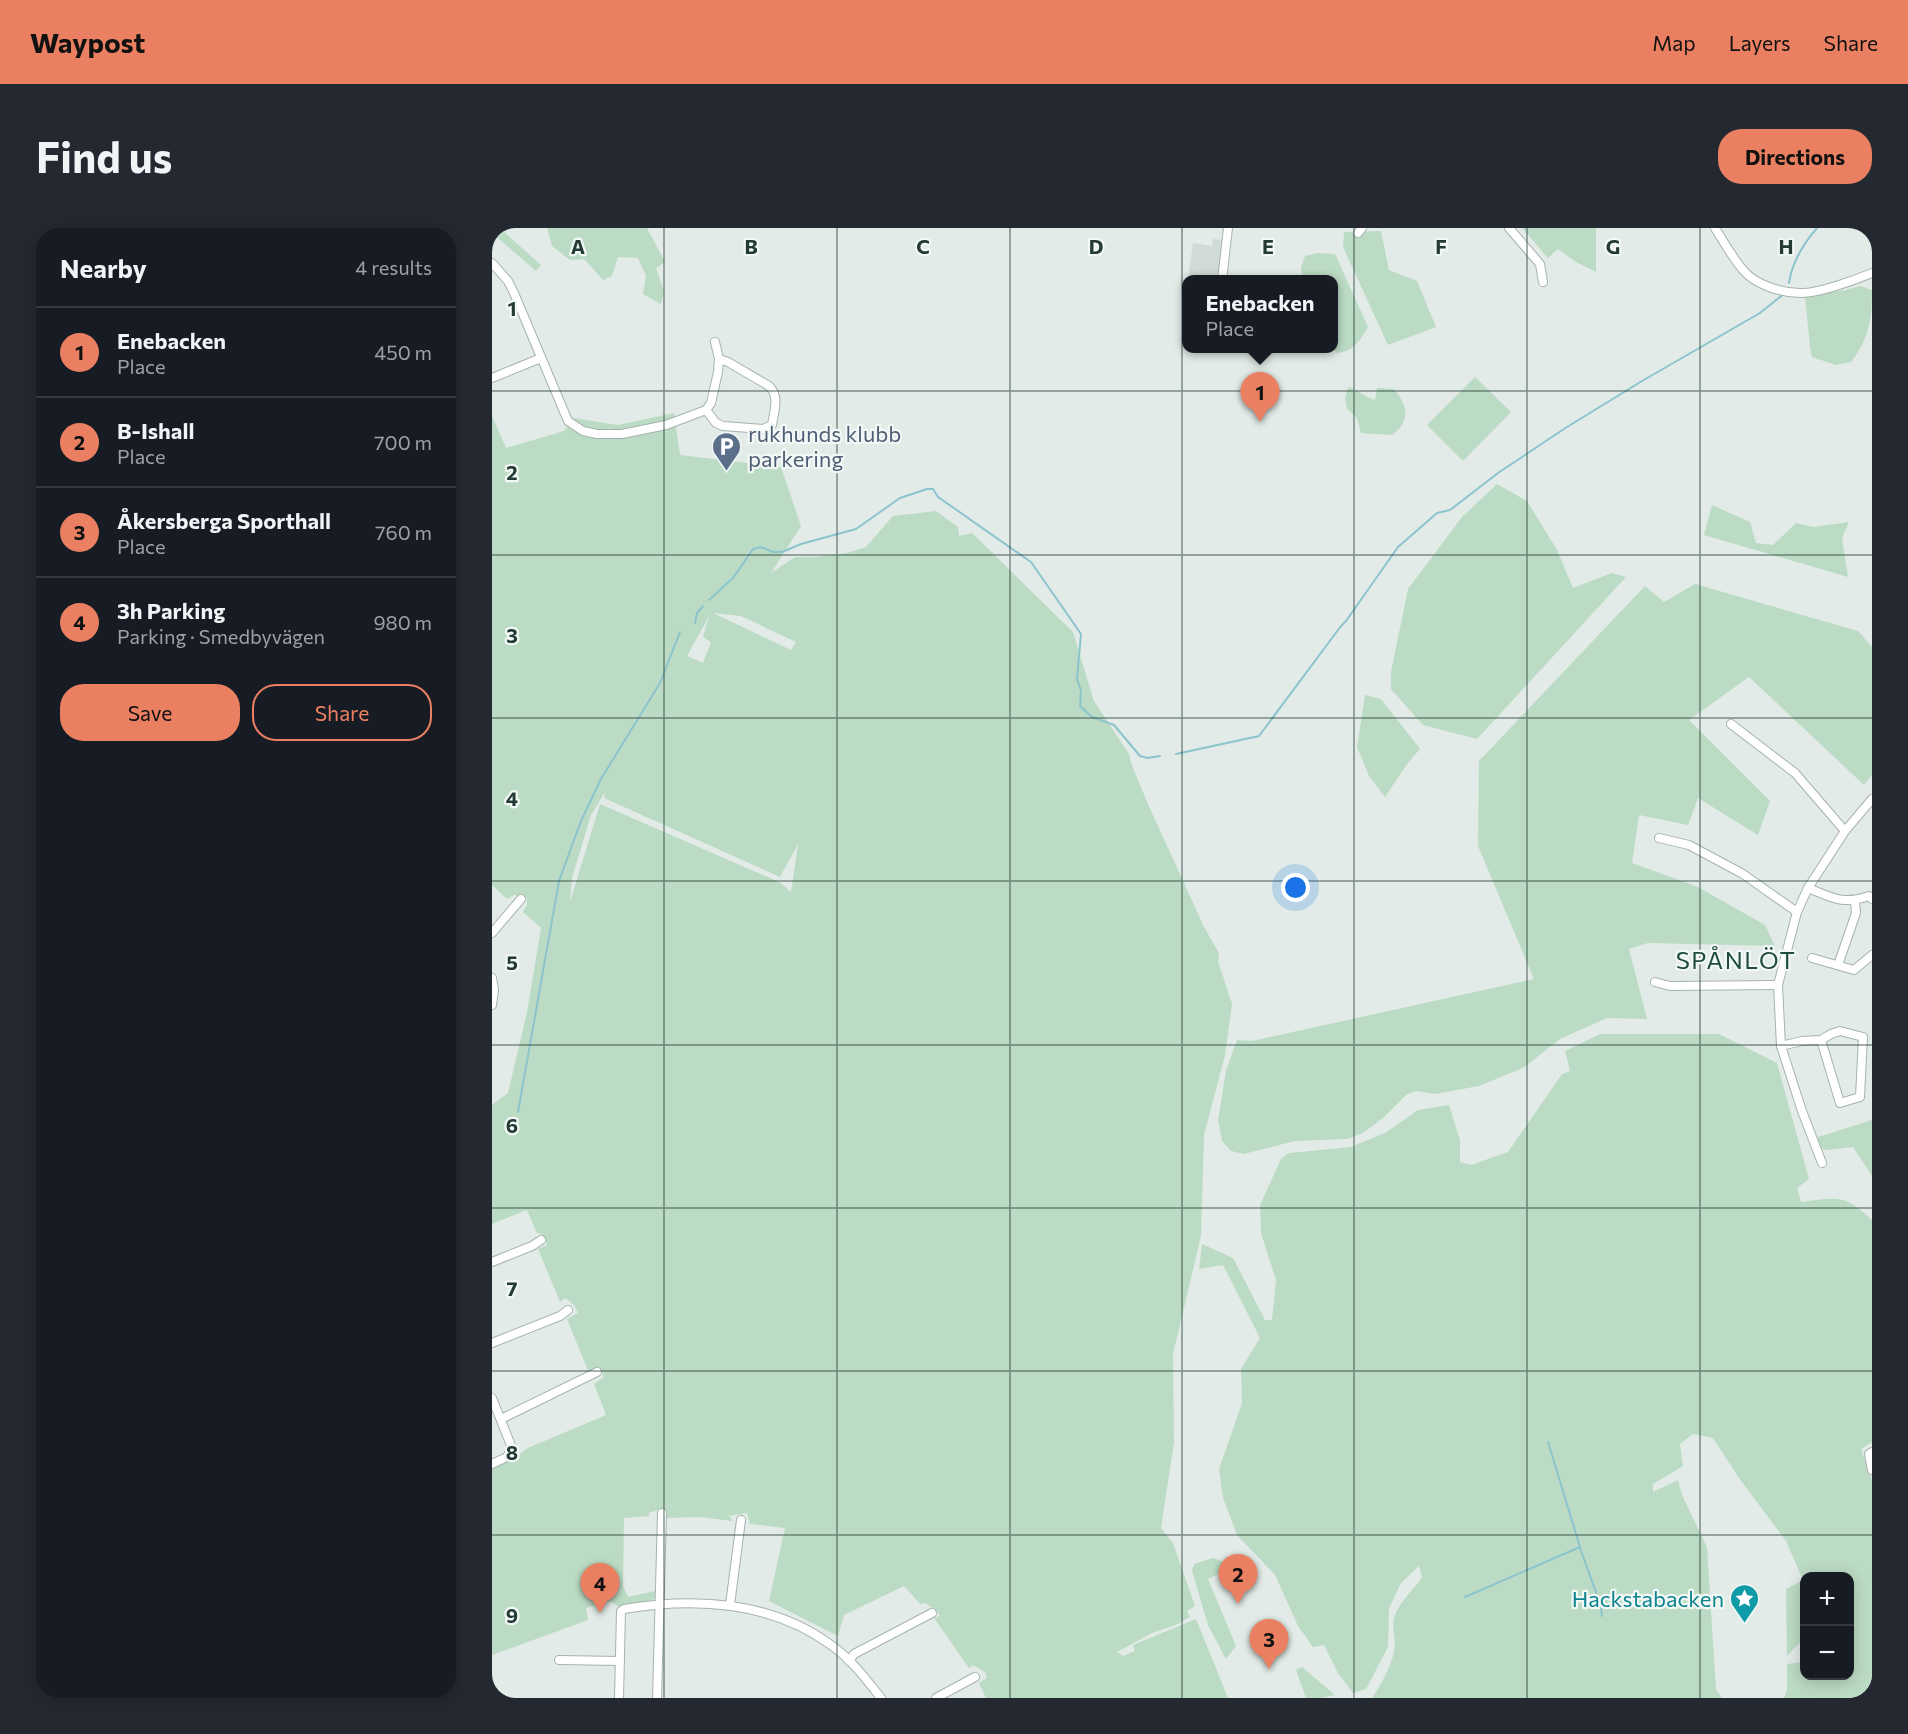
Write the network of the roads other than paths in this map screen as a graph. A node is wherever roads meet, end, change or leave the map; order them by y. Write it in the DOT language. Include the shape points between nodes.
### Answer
graph roads {
  1 [pos="1228,228"];
  2 [pos="1509,228"];
  3 [pos="1715,228"];
  4 [pos="492,263"];
  5 [pos="1872,273"];
  6 [pos="1222,275"];
  7 [pos="1543,282"];
  8 [pos="715,342"];
  9 [pos="541,358"];
  10 [pos="719,359"];
  11 [pos="492,378"];
  12 [pos="706,410"];
  13 [pos="1731,724"];
  14 [pos="1872,800"];
  15 [pos="1845,831"];
  16 [pos="1659,838"];
  17 [pos="1808,888"];
  18 [pos="1861,888"];
  19 [pos="1871,897"];
  20 [pos="521,899"];
  21 [pos="1855,901"];
  22 [pos="1797,912"];
  23 [pos="492,933"];
  24 [pos="1872,955"];
  25 [pos="1812,958"];
  26 [pos="1838,965"];
  27 [pos="492,978"];
  28 [pos="1655,982"];
  29 [pos="1778,985"];
  30 [pos="492,1005"];
  31 [pos="1821,1040"];
  32 [pos="1780,1046"];
  33 [pos="1822,1163"];
  34 [pos="541,1240"];
  35 [pos="492,1262"];
  36 [pos="568,1310"];
  37 [pos="492,1343"];
  38 [pos="597,1372"];
  39 [pos="492,1398"];
  40 [pos="501,1419"];
  41 [pos="1872,1452"];
  42 [pos="492,1464"];
  43 [pos="1872,1470"];
  44 [pos="662,1514"];
  45 [pos="741,1520"];
  46 [pos="659,1603"];
  47 [pos="730,1605"];
  48 [pos="932,1613"];
  49 [pos="559,1660"];
  50 [pos="620,1661"];
  51 [pos="849,1661"];
  52 [pos="975,1677"];
  53 [pos="619,1698"];
  54 [pos="657,1698"];
  55 [pos="881,1698"];
  56 [pos="936,1698"];
  1 -- 6 [label="street"];
  2 -- 7 [label="street" via="1540,264"];
  3 -- 5 [label="street" via="1744,272 1770,287 1801,294"];
  4 -- 9 [label="street" via="508,281"];
  8 -- 10 [label="street"];
  9 -- 11 [label="street"];
  9 -- 12 [label="street" via="568,421 583,431 637,432"];
  10 -- 12 [label="street" via="711,403"];
  10 -- 12 [label="street" via="774,391 772,425 763,429 723,426"];
  13 -- 15 [label="street" via="1796,773"];
  14 -- 15 [label="street"];
  15 -- 17 [label="street"];
  16 -- 22 [label="street" via="1689,845 1743,873"];
  17 -- 21 [label="street" via="1842,901"];
  17 -- 22 [label="street"];
  18 -- 19 [label="street"];
  19 -- 21 [label="street"];
  20 -- 23 [label="street"];
  21 -- 26 [label="street" via="1856,913"];
  22 -- 29 [label="street"];
  24 -- 26 [label="street" via="1854,970"];
  25 -- 26 [label="street"];
  27 -- 30 [label="street"];
  28 -- 29 [label="street" via="1670,986"];
  29 -- 32 [label="street"];
  31 -- 31 [label="street" via="1840,1103 1860,1097 1863,1037 1840,1031"];
  31 -- 32 [label="street"];
  32 -- 33 [label="street"];
  34 -- 35 [label="street"];
  36 -- 37 [label="street"];
  38 -- 40 [label="street"];
  39 -- 40 [label="street"];
  40 -- 42 [label="street" via="512,1448 507,1457"];
  41 -- 43 [label="street"];
  44 -- 46 [label="street"];
  45 -- 47 [label="street"];
  46 -- 47 [label="street"];
  46 -- 50 [label="street" via="621,1611"];
  46 -- 54 [label="street"];
  47 -- 51 [label="street" via="800,1627"];
  48 -- 51 [label="street" via="854,1654"];
  49 -- 50 [label="street"];
  50 -- 53 [label="street"];
  51 -- 55 [label="street"];
  52 -- 56 [label="street"];
}
